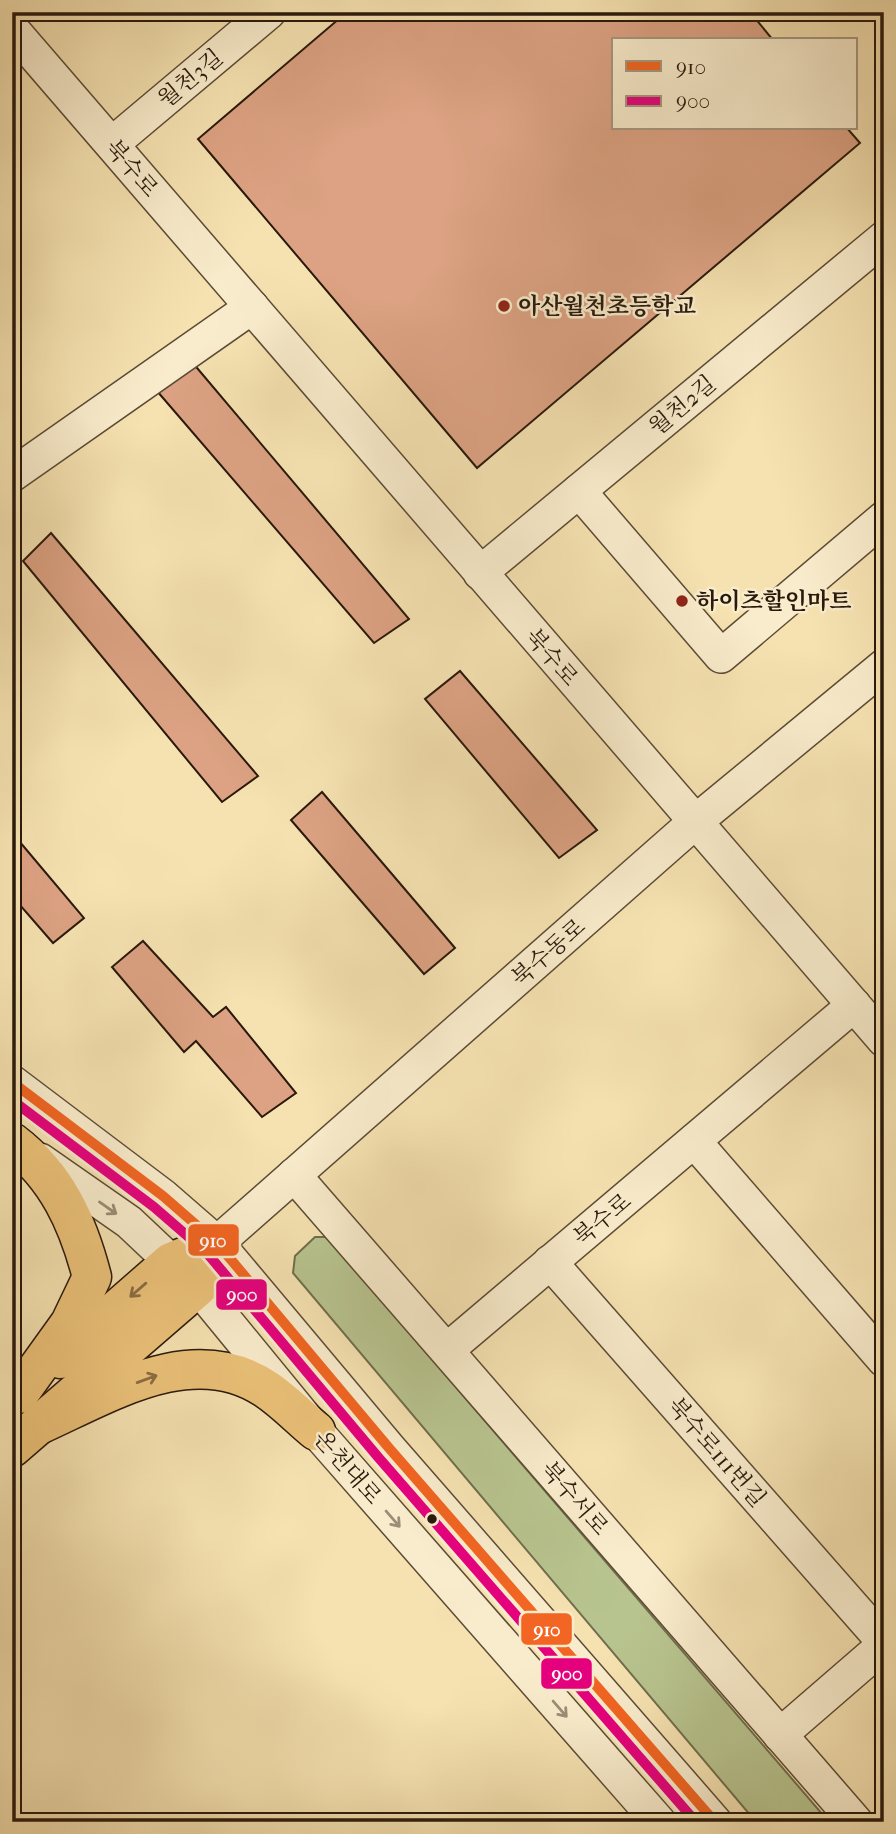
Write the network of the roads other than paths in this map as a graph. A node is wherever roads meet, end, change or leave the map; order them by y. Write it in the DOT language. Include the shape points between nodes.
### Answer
graph roads {
  1 [pos="269,12"];
  2 [pos="12,29"];
  3 [pos="112,144"];
  4 [pos="884,237"];
  5 [pos="252,307"];
  6 [pos="12,475"];
  7 [pos="579,491"];
  8 [pos="884,518"];
  9 [pos="480,573"];
  10 [pos="884,666"];
  11 [pos="695,822"];
  12 [pos="854,1005"];
  13 [pos="884,1040"];
  14 [pos="12,1082"];
  15 [pos="12,1141"];
  16 [pos="694,1141"];
  17 [pos="294,1175"];
  18 [pos="217,1243"];
  19 [pos="550,1262"];
  20 [pos="184,1275"];
  21 [pos="447,1350"];
  22 [pos="884,1360"];
  23 [pos="21,1417"];
  24 [pos="316,1431"];
  25 [pos="884,1643"];
  26 [pos="780,1735"];
  27 [pos="659,1822"];
  28 [pos="715,1822"];
  29 [pos="856,1822"];
  1 -- 3 [label="street, 월천3길"];
  2 -- 3 [label="street, 북수로"];
  3 -- 5 [label="street, 북수로"];
  4 -- 7 [label="street, 월천2길"];
  5 -- 6 [label="street"];
  5 -- 9 [label="street, 북수로"];
  7 -- 8 [label="street" via="721,656"];
  7 -- 9 [label="street, 월천2길"];
  9 -- 11 [label="street, 북수로"];
  10 -- 11 [label="street, 북수동로"];
  11 -- 12 [label="street, 북수로"];
  11 -- 17 [label="street, 북수동로"];
  12 -- 13 [label="street, 북수로"];
  12 -- 16 [label="street, 북수로"];
  14 -- 18 [label="street, 온천대로" via="163,1196"];
  15 -- 20 [label="street, 온천대로, one-way" via="129,1222"];
  15 -- 23 [label="highway" via="37,1160 60,1197 81,1233 92,1277"];
  16 -- 19 [label="street, 북수로"];
  16 -- 22 [label="street"];
  17 -- 18 [label="street, 북수동로"];
  17 -- 21 [label="street, 북수서로"];
  18 -- 20 [label="highway"];
  18 -- 28 [label="street, 온천대로"];
  19 -- 21 [label="street, 북수로"];
  19 -- 25 [label="street, 북수로111번길"];
  20 -- 23 [label="highway"];
  20 -- 24 [label="street, 온천대로"];
  21 -- 26 [label="street, 북수서로"];
  23 -- 24 [label="highway, one-way" via="168,1371 217,1368 265,1388"];
  24 -- 27 [label="street, 온천대로, one-way"];
  25 -- 26 [label="street, 북수로111번길"];
  26 -- 29 [label="street, 북수서로"];
}
